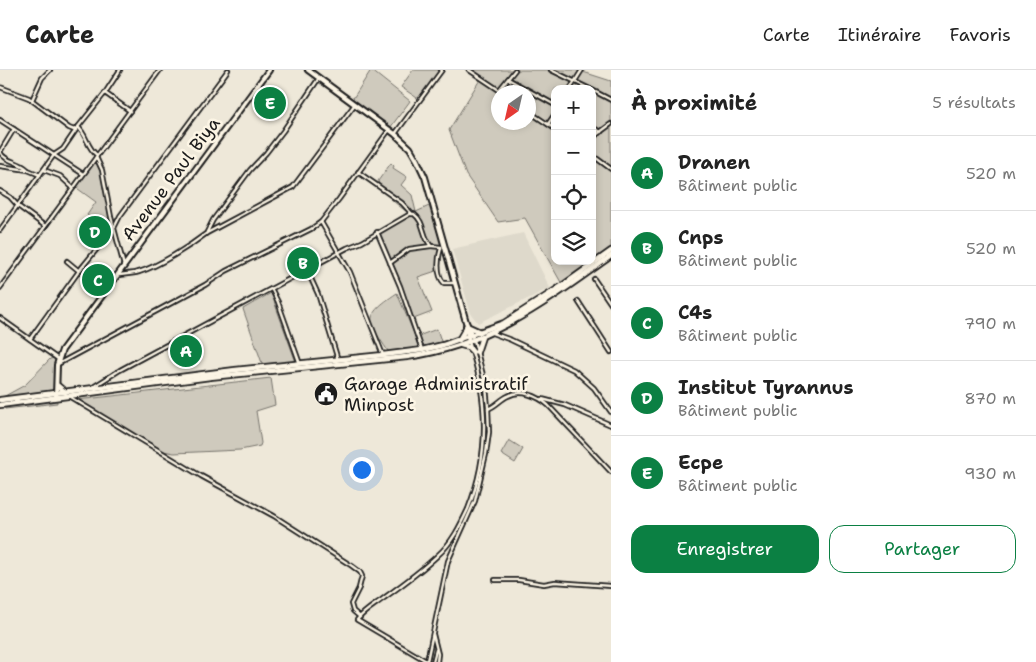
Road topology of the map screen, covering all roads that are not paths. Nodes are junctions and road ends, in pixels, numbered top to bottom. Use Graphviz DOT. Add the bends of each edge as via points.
graph roads {
  1 [pos="50,70"];
  2 [pos="120,70"];
  3 [pos="160,70"];
  4 [pos="228,70"];
  5 [pos="269,70"];
  6 [pos="308,70"];
  7 [pos="442,70"];
  8 [pos="470,70"];
  9 [pos="515,70"];
  10 [pos="551,70"];
  11 [pos="582,70"];
  12 [pos="319,78"];
  13 [pos="508,79"];
  14 [pos="575,81"];
  15 [pos="491,85"];
  16 [pos="504,85"];
  17 [pos="572,85"];
  18 [pos="583,85"];
  19 [pos="0,87"];
  20 [pos="596,92"];
  21 [pos="105,93"];
  22 [pos="32,100"];
  23 [pos="611,100"];
  24 [pos="551,103"];
  25 [pos="355,104"];
  26 [pos="130,110"];
  27 [pos="536,116"];
  28 [pos="0,120"];
  29 [pos="551,120"];
  30 [pos="548,124"];
  31 [pos="611,124"];
  32 [pos="551,126"];
  33 [pos="78,127"];
  34 [pos="14,129"];
  35 [pos="596,129"];
  36 [pos="389,130"];
  37 [pos="601,132"];
  38 [pos="395,134"];
  39 [pos="596,135"];
  40 [pos="0,152"];
  41 [pos="54,156"];
  42 [pos="96,156"];
  43 [pos="596,158"];
  44 [pos="611,163"];
  45 [pos="0,166"];
  46 [pos="607,166"];
  47 [pos="611,169"];
  48 [pos="28,170"];
  49 [pos="44,170"];
  50 [pos="358,172"];
  51 [pos="83,174"];
  52 [pos="40,175"];
  53 [pos="72,188"];
  54 [pos="0,191"];
  55 [pos="18,206"];
  56 [pos="412,214"];
  57 [pos="321,222"];
  58 [pos="45,226"];
  59 [pos="1,228"];
  60 [pos="114,228"];
  61 [pos="377,232"];
  62 [pos="207,233"];
  63 [pos="431,246"];
  64 [pos="442,246"];
  65 [pos="611,251"];
  66 [pos="340,252"];
  67 [pos="611,256"];
  68 [pos="66,261"];
  69 [pos="390,263"];
  70 [pos="124,266"];
  71 [pos="79,270"];
  72 [pos="306,270"];
  73 [pos="118,275"];
  74 [pos="594,279"];
  75 [pos="455,283"];
  76 [pos="0,288"];
  77 [pos="272,290"];
  78 [pos="578,301"];
  79 [pos="611,304"];
  80 [pos="0,318"];
  81 [pos="468,328"];
  82 [pos="492,333"];
  83 [pos="482,335"];
  84 [pos="471,338"];
  85 [pos="30,339"];
  86 [pos="460,342"];
  87 [pos="422,350"];
  88 [pos="475,352"];
  89 [pos="611,352"];
  90 [pos="383,355"];
  91 [pos="58,359"];
  92 [pos="338,360"];
  93 [pos="300,364"];
  94 [pos="57,365"];
  95 [pos="57,384"];
  96 [pos="90,389"];
  97 [pos="61,395"];
  98 [pos="542,399"];
  99 [pos="0,400"];
  100 [pos="0,404"];
  101 [pos="488,409"];
  102 [pos="611,412"];
  103 [pos="488,417"];
  104 [pos="611,424"];
  105 [pos="611,472"];
  106 [pos="495,580"];
  107 [pos="611,586"];
  108 [pos="360,617"];
  109 [pos="433,632"];
  110 [pos="427,662"];
  111 [pos="435,662"];
  1 -- 22 [label="street" via="42,78"];
  2 -- 21 [label="street"];
  3 -- 26 [label="street"];
  4 -- 60 [label="street"];
  5 -- 70 [label="main road, Avenue Paul Biya"];
  6 -- 12 [label="main road"];
  7 -- 38 [label="street"];
  8 -- 15 [label="street"];
  9 -- 13 [label="street"];
  10 -- 14 [label="street"];
  11 -- 14 [label="street"];
  12 -- 25 [label="main road"];
  12 -- 62 [label="street" via="283,131 213,220"];
  13 -- 16 [label="street"];
  13 -- 24 [label="street"];
  14 -- 17 [label="street"];
  14 -- 18 [label="street"];
  19 -- 22 [label="street"];
  20 -- 23 [label="street"];
  21 -- 26 [label="street"];
  21 -- 33 [label="street"];
  22 -- 33 [label="street" via="69,128 74,130"];
  25 -- 36 [label="main road"];
  25 -- 62 [label="street" via="293,187"];
  26 -- 42 [label="street"];
  27 -- 30 [label="street"];
  28 -- 34 [label="street"];
  29 -- 30 [label="street"];
  30 -- 32 [label="street"];
  31 -- 37 [label="street"];
  33 -- 41 [label="street"];
  33 -- 42 [label="street"];
  34 -- 40 [label="street"];
  34 -- 41 [label="street"];
  35 -- 37 [label="street"];
  36 -- 38 [label="main road"];
  36 -- 50 [label="street"];
  37 -- 39 [label="street"];
  38 -- 64 [label="main road" via="410,148 425,177"];
  40 -- 48 [label="street"];
  41 -- 49 [label="street"];
  41 -- 51 [label="street"];
  42 -- 51 [label="street"];
  42 -- 60 [label="street"];
  43 -- 46 [label="street"];
  44 -- 46 [label="street"];
  45 -- 48 [label="street"];
  46 -- 47 [label="street"];
  48 -- 52 [label="street"];
  49 -- 52 [label="street"];
  49 -- 53 [label="street" via="60,176"];
  50 -- 56 [label="street" via="402,202"];
  50 -- 57 [label="street"];
  51 -- 53 [label="street"];
  52 -- 55 [label="street"];
  53 -- 58 [label="street"];
  54 -- 55 [label="street"];
  55 -- 58 [label="street"];
  55 -- 59 [label="street"];
  56 -- 61 [label="street"];
  56 -- 63 [label="street" via="419,219"];
  57 -- 66 [label="street"];
  57 -- 94 [label="street"];
  58 -- 76 [label="street"];
  60 -- 70 [label="street"];
  60 -- 71 [label="street"];
  61 -- 66 [label="street"];
  61 -- 69 [label="street"];
  62 -- 73 [label="street" via="150,267"];
  63 -- 64 [label="street"];
  63 -- 69 [label="street" via="409,249"];
  64 -- 75 [label="main road"];
  64 -- 75 [label="street" via="440,279 444,283"];
  65 -- 83 [label="main road" via="562,286"];
  66 -- 72 [label="street"];
  66 -- 90 [label="street"];
  67 -- 82 [label="main road" via="535,310"];
  68 -- 71 [label="street"];
  69 -- 87 [label="street"];
  70 -- 73 [label="main road, Avenue Paul Biya"];
  71 -- 85 [label="street"];
  72 -- 77 [label="street"];
  72 -- 92 [label="street" via="318,294"];
  73 -- 91 [label="main road, Avenue Paul Biya"];
  74 -- 79 [label="street"];
  75 -- 81 [label="main road"];
  77 -- 93 [label="street"];
  77 -- 96 [label="street"];
  78 -- 89 [label="street"];
  80 -- 85 [label="street"];
  81 -- 83 [label="main road"];
  81 -- 84 [label="main road"];
  81 -- 86 [label="main road"];
  82 -- 83 [label="main road"];
  82 -- 102 [label="street" via="574,370 594,388"];
  83 -- 84 [label="main road"];
  83 -- 88 [label="main road"];
  84 -- 86 [label="main road"];
  84 -- 88 [label="street"];
  85 -- 91 [label="street"];
  86 -- 87 [label="main road"];
  86 -- 88 [label="main road"];
  86 -- 97 [label="main road" via="415,356"];
  87 -- 90 [label="main road"];
  88 -- 101 [label="street" via="486,387"];
  88 -- 103 [label="street"];
  90 -- 92 [label="main road"];
  91 -- 94 [label="main road, Avenue Paul Biya"];
  92 -- 93 [label="main road"];
  93 -- 96 [label="main road"];
  94 -- 95 [label="main road, Avenue Paul Biya"];
  95 -- 97 [label="main road"];
  95 -- 97 [label="main road, Avenue Paul Biya"];
  96 -- 97 [label="main road"];
  97 -- 99 [label="main road"];
  97 -- 100 [label="main road"];
  97 -- 108 [label="street" via="274,516 357,569 362,580 351,606"];
  98 -- 101 [label="street" via="516,393"];
  98 -- 104 [label="street"];
  98 -- 105 [label="street"];
  101 -- 103 [label="street"];
  103 -- 108 [label="street" via="476,484 452,540 429,564"];
  103 -- 109 [label="street" via="488,445 480,485 450,554"];
  106 -- 107 [label="street"];
  108 -- 110 [label="street" via="357,620"];
  109 -- 110 [label="street"];
  109 -- 111 [label="street" via="438,654"];
}
